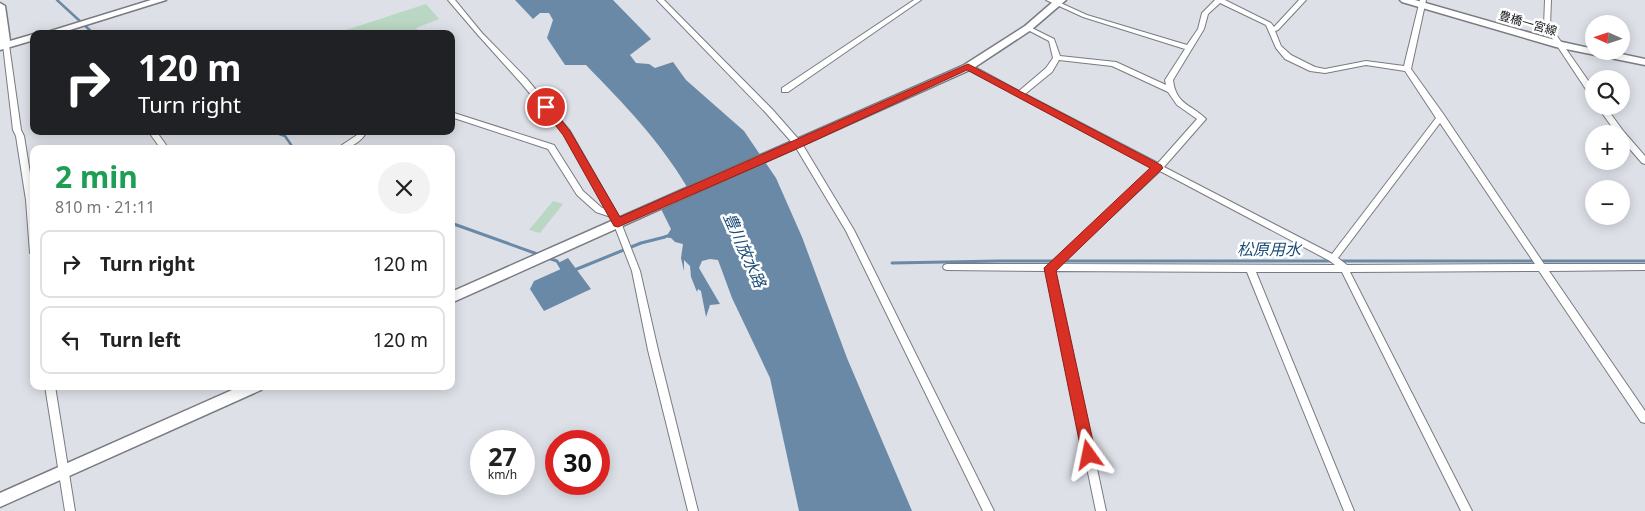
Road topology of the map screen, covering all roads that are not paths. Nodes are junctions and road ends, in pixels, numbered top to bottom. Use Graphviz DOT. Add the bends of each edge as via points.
graph roads {
  1 [pos="161,0"];
  2 [pos="451,0"];
  3 [pos="660,0"];
  4 [pos="918,0"];
  5 [pos="1220,0"];
  6 [pos="1303,0"];
  7 [pos="1405,0"];
  8 [pos="1548,0"];
  9 [pos="1056,1"];
  10 [pos="149,2"];
  11 [pos="1422,2"];
  12 [pos="0,6"];
  13 [pos="1028,28"];
  14 [pos="1272,29"];
  15 [pos="59,30"];
  16 [pos="30,38"];
  17 [pos="1560,45"];
  18 [pos="3,46"];
  19 [pos="1190,48"];
  20 [pos="1057,58"];
  21 [pos="1645,62"];
  22 [pos="968,67"];
  23 [pos="1407,69"];
  24 [pos="1585,82"];
  25 [pos="785,90"];
  26 [pos="1170,90"];
  27 [pos="1020,94"];
  28 [pos="455,115"];
  29 [pos="1441,117"];
  30 [pos="361,135"];
  31 [pos="1630,144"];
  32 [pos="347,145"];
  33 [pos="795,145"];
  34 [pos="1645,161"];
  35 [pos="1158,168"];
  36 [pos="30,200"];
  37 [pos="619,219"];
  38 [pos="1333,258"];
  39 [pos="1055,264"];
  40 [pos="1539,264"];
  41 [pos="946,267"];
  42 [pos="1343,267"];
  43 [pos="1645,267"];
  44 [pos="1250,269"];
  45 [pos="455,296"];
  46 [pos="51,390"];
  47 [pos="247,390"];
  48 [pos="1645,419"];
  49 [pos="64,471"];
  50 [pos="0,500"];
  51 [pos="70,511"];
  52 [pos="693,511"];
  53 [pos="989,511"];
  54 [pos="1101,511"];
  55 [pos="1349,511"];
  56 [pos="1467,511"];
  1 -- 10 [label="street"];
  2 -- 37 [label="street" via="567,133"];
  3 -- 33 [label="street" via="770,111"];
  4 -- 25 [label="street"];
  5 -- 14 [label="street" via="1269,24"];
  5 -- 19 [label="street" via="1205,13 1201,29"];
  6 -- 14 [label="street" via="1276,29"];
  7 -- 11 [label="street, 豊橋一宮線"];
  8 -- 17 [label="street" via="1548,26"];
  9 -- 13 [label="street"];
  9 -- 19 [label="street" via="1085,16"];
  10 -- 15 [label="street"];
  11 -- 17 [label="street, 豊橋一宮線"];
  11 -- 23 [label="street"];
  12 -- 18 [label="street"];
  13 -- 20 [label="street" via="1052,40"];
  13 -- 22 [label="street"];
  14 -- 23 [label="street" via="1278,47 1288,57 1313,70 1366,63"];
  16 -- 18 [label="street"];
  17 -- 21 [label="street, 豊橋一宮線"];
  17 -- 24 [label="street"];
  18 -- 36 [label="street"];
  19 -- 26 [label="street" via="1169,80"];
  20 -- 26 [label="street" via="1113,64"];
  20 -- 27 [label="street" via="1049,70"];
  22 -- 27 [label="street"];
  22 -- 33 [label="street"];
  23 -- 29 [label="street"];
  26 -- 35 [label="street" via="1174,100 1202,119"];
  27 -- 35 [label="street"];
  28 -- 37 [label="street" via="551,147 580,193 599,210"];
  29 -- 38 [label="street"];
  29 -- 40 [label="street"];
  30 -- 32 [label="street"];
  31 -- 34 [label="street"];
  33 -- 37 [label="street"];
  33 -- 53 [label="street" via="850,230"];
  35 -- 38 [label="street"];
  35 -- 39 [label="street"];
  37 -- 45 [label="street"];
  37 -- 52 [label="street" via="636,271"];
  38 -- 42 [label="street"];
  39 -- 41 [label="street"];
  39 -- 44 [label="street"];
  39 -- 54 [label="street"];
  40 -- 42 [label="street"];
  40 -- 43 [label="street"];
  40 -- 48 [label="street"];
  42 -- 44 [label="street"];
  42 -- 56 [label="street"];
  44 -- 55 [label="street"];
  46 -- 49 [label="street"];
  47 -- 49 [label="street"];
  49 -- 50 [label="street"];
  49 -- 51 [label="street"];
}
